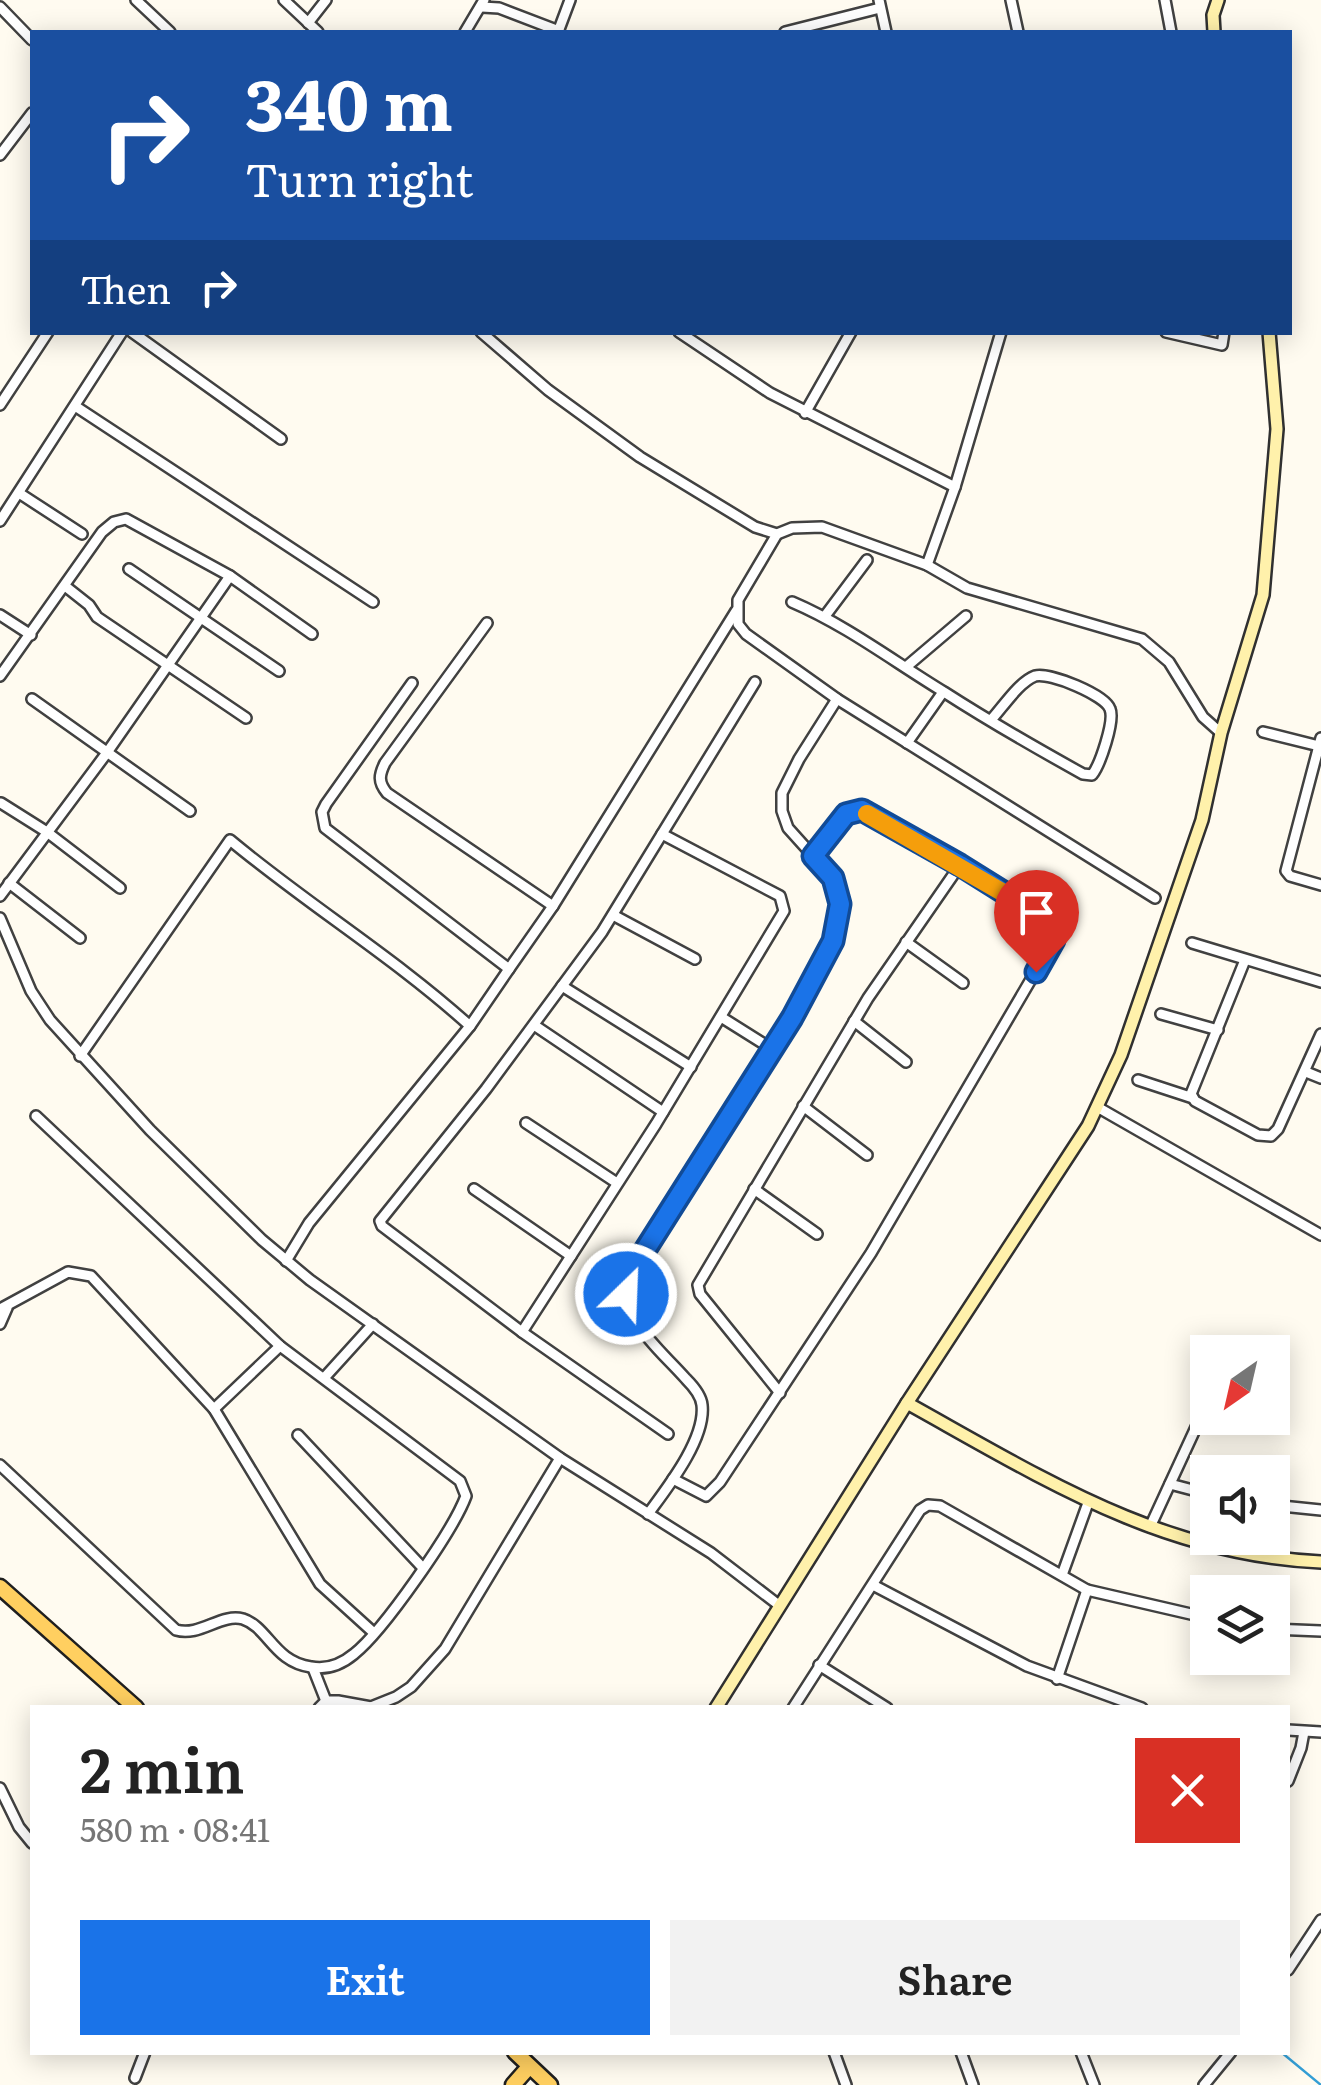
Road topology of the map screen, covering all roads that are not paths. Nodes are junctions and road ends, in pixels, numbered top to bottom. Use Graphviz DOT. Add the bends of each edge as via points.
graph roads {
  1 [pos="136,0"];
  2 [pos="284,0"];
  3 [pos="326,0"];
  4 [pos="570,0"];
  5 [pos="1011,0"];
  6 [pos="1166,0"];
  7 [pos="1218,0"];
  8 [pos="483,4"];
  9 [pos="880,4"];
  10 [pos="0,8"];
  11 [pos="308,23"];
  12 [pos="168,30"];
  13 [pos="316,30"];
  14 [pos="467,30"];
  15 [pos="553,30"];
  16 [pos="559,30"];
  17 [pos="792,30"];
  18 [pos="886,30"];
  19 [pos="1018,30"];
  20 [pos="1171,30"];
  21 [pos="1214,30"];
  22 [pos="30,38"];
  23 [pos="30,116"];
  24 [pos="0,156"];
  25 [pos="46,335"];
  26 [pos="120,335"];
  27 [pos="136,335"];
  28 [pos="484,335"];
  29 [pos="684,335"];
  30 [pos="849,335"];
  31 [pos="1001,335"];
  32 [pos="1179,335"];
  33 [pos="1224,335"];
  34 [pos="1270,335"];
  35 [pos="0,404"];
  36 [pos="75,406"];
  37 [pos="805,413"];
  38 [pos="281,439"];
  39 [pos="956,487"];
  40 [pos="19,493"];
  41 [pos="0,521"];
  42 [pos="82,534"];
  43 [pos="777,534"];
  44 [pos="867,560"];
  45 [pos="927,565"];
  46 [pos="128,568"];
  47 [pos="230,576"];
  48 [pos="65,586"];
  49 [pos="373,602"];
  50 [pos="792,602"];
  51 [pos="736,611"];
  52 [pos="0,615"];
  53 [pos="825,616"];
  54 [pos="966,616"];
  55 [pos="203,618"];
  56 [pos="486,624"];
  57 [pos="312,634"];
  58 [pos="31,635"];
  59 [pos="168,667"];
  60 [pos="906,667"];
  61 [pos="279,671"];
  62 [pos="0,676"];
  63 [pos="755,682"];
  64 [pos="412,683"];
  65 [pos="943,692"];
  66 [pos="837,699"];
  67 [pos="32,700"];
  68 [pos="246,718"];
  69 [pos="991,720"];
  70 [pos="1262,732"];
  71 [pos="1221,734"];
  72 [pos="1320,742"];
  73 [pos="907,743"];
  74 [pos="106,754"];
  75 [pos="1,803"];
  76 [pos="190,811"];
  77 [pos="48,832"];
  78 [pos="662,834"];
  79 [pos="813,856"];
  80 [pos="960,865"];
  81 [pos="9,883"];
  82 [pos="1321,884"];
  83 [pos="120,888"];
  84 [pos="0,896"];
  85 [pos="1155,898"];
  86 [pos="553,906"];
  87 [pos="613,915"];
  88 [pos="0,918"];
  89 [pos="80,938"];
  90 [pos="906,942"];
  91 [pos="1192,943"];
  92 [pos="694,959"];
  93 [pos="1245,960"];
  94 [pos="510,969"];
  95 [pos="1321,982"];
  96 [pos="963,983"];
  97 [pos="562,986"];
  98 [pos="1161,1014"];
  99 [pos="721,1017"];
  100 [pos="854,1020"];
  101 [pos="534,1025"];
  102 [pos="470,1026"];
  103 [pos="1218,1030"];
  104 [pos="1321,1034"];
  105 [pos="772,1049"];
  106 [pos="80,1056"];
  107 [pos="906,1062"];
  108 [pos="690,1067"];
  109 [pos="1306,1072"];
  110 [pos="1321,1078"];
  111 [pos="1138,1080"];
  112 [pos="1193,1098"];
  113 [pos="803,1106"];
  114 [pos="1099,1108"];
  115 [pos="663,1112"];
  116 [pos="36,1116"];
  117 [pos="526,1123"];
  118 [pos="866,1155"];
  119 [pos="618,1183"];
  120 [pos="474,1189"];
  121 [pos="754,1189"];
  122 [pos="818,1234"];
  123 [pos="1321,1235"];
  124 [pos="571,1256"];
  125 [pos="286,1261"];
  126 [pos="4,1309"];
  127 [pos="0,1324"];
  128 [pos="373,1324"];
  129 [pos="522,1332"];
  130 [pos="280,1346"];
  131 [pos="324,1378"];
  132 [pos="780,1393"];
  133 [pos="907,1403"];
  134 [pos="214,1410"];
  135 [pos="298,1434"];
  136 [pos="668,1434"];
  137 [pos="1192,1435"];
  138 [pos="560,1458"];
  139 [pos="0,1465"];
  140 [pos="673,1479"];
  141 [pos="1170,1484"];
  142 [pos="1190,1489"];
  143 [pos="1088,1504"];
  144 [pos="1290,1507"];
  145 [pos="1321,1510"];
  146 [pos="648,1514"];
  147 [pos="1150,1527"];
  148 [pos="1321,1562"];
  149 [pos="424,1568"];
  150 [pos="1062,1575"];
  151 [pos="873,1585"];
  152 [pos="0,1588"];
  153 [pos="1087,1590"];
  154 [pos="780,1606"];
  155 [pos="1190,1614"];
  156 [pos="1290,1630"];
  157 [pos="1321,1631"];
  158 [pos="374,1633"];
  159 [pos="820,1664"];
  160 [pos="313,1668"];
  161 [pos="1057,1679"];
  162 [pos="1106,1696"];
  163 [pos="322,1704"];
  164 [pos="872,1704"];
  165 [pos="133,1705"];
  166 [pos="375,1705"];
  167 [pos="718,1705"];
  168 [pos="795,1705"];
  169 [pos="1101,1705"];
  170 [pos="1133,1705"];
  171 [pos="1290,1730"];
  172 [pos="1304,1732"];
  173 [pos="1321,1732"];
  174 [pos="1290,1777"];
  175 [pos="0,1788"];
  176 [pos="30,1840"];
  177 [pos="1321,1920"];
  178 [pos="1290,1967"];
  179 [pos="144,2055"];
  180 [pos="517,2055"];
  181 [pos="835,2055"];
  182 [pos="962,2055"];
  183 [pos="1082,2055"];
  184 [pos="1229,2055"];
  185 [pos="528,2068"];
  186 [pos="135,2078"];
  187 [pos="514,2085"];
  188 [pos="550,2085"];
  189 [pos="846,2085"];
  190 [pos="973,2085"];
  191 [pos="1094,2085"];
  192 [pos="1204,2085"];
  1 -- 12 [label="street"];
  2 -- 11 [label="street"];
  3 -- 11 [label="street"];
  4 -- 16 [label="street"];
  5 -- 19 [label="street"];
  6 -- 20 [label="street"];
  7 -- 21 [label="street"];
  8 -- 14 [label="street"];
  8 -- 15 [label="street"];
  9 -- 17 [label="street"];
  9 -- 18 [label="street"];
  10 -- 22 [label="street"];
  11 -- 13 [label="street"];
  23 -- 24 [label="street"];
  25 -- 35 [label="street"];
  26 -- 36 [label="street"];
  27 -- 38 [label="street"];
  28 -- 43 [label="street" via="640,457 727,512"];
  29 -- 37 [label="street"];
  30 -- 37 [label="street"];
  31 -- 39 [label="street"];
  32 -- 33 [label="street" via="1222,345"];
  34 -- 71 [label="street" via="1276,429 1268,558 1258,619"];
  36 -- 40 [label="street"];
  36 -- 49 [label="street"];
  37 -- 39 [label="street"];
  39 -- 45 [label="street"];
  40 -- 41 [label="street"];
  40 -- 42 [label="street"];
  43 -- 45 [label="street" via="822,527"];
  43 -- 51 [label="street"];
  44 -- 53 [label="street"];
  45 -- 71 [label="street" via="967,588 1142,639 1169,662"];
  46 -- 55 [label="street"];
  47 -- 48 [label="street" via="126,519 102,532"];
  47 -- 55 [label="street"];
  47 -- 57 [label="street"];
  48 -- 58 [label="street"];
  48 -- 59 [label="street"];
  50 -- 53 [label="street"];
  51 -- 66 [label="street" via="746,634"];
  51 -- 86 [label="street"];
  52 -- 58 [label="street"];
  53 -- 60 [label="street"];
  54 -- 60 [label="street"];
  55 -- 59 [label="street"];
  55 -- 61 [label="street"];
  56 -- 86 [label="street" via="385,762 381,785"];
  58 -- 62 [label="street"];
  59 -- 68 [label="street"];
  59 -- 74 [label="street"];
  60 -- 65 [label="street"];
  63 -- 78 [label="street"];
  64 -- 94 [label="street" via="326,804 325,828"];
  65 -- 69 [label="street"];
  65 -- 73 [label="street"];
  66 -- 73 [label="street"];
  66 -- 79 [label="street" via="782,794 788,828"];
  67 -- 74 [label="street"];
  69 -- 69 [label="street" via="1030,678 1041,675 1103,699 1112,715 1092,775"];
  70 -- 72 [label="street"];
  71 -- 114 [label="street" via="1202,820"];
  72 -- 82 [label="street" via="1286,871"];
  73 -- 85 [label="street"];
  74 -- 76 [label="street"];
  74 -- 77 [label="street"];
  75 -- 77 [label="street"];
  77 -- 81 [label="street"];
  77 -- 83 [label="street"];
  78 -- 87 [label="street"];
  78 -- 99 [label="street" via="784,904"];
  79 -- 80 [label="street" via="846,814 862,810"];
  79 -- 105 [label="street" via="833,878 840,904 833,941"];
  80 -- 90 [label="street"];
  80 -- 132 [label="street" via="1048,920 1054,940"];
  81 -- 84 [label="street"];
  81 -- 89 [label="street"];
  86 -- 94 [label="street"];
  87 -- 92 [label="street"];
  87 -- 97 [label="street"];
  88 -- 106 [label="street" via="31,991"];
  90 -- 96 [label="street"];
  90 -- 100 [label="street"];
  91 -- 93 [label="street"];
  93 -- 95 [label="street"];
  93 -- 103 [label="street"];
  94 -- 102 [label="street"];
  97 -- 101 [label="street"];
  97 -- 108 [label="street"];
  98 -- 103 [label="street"];
  99 -- 105 [label="street"];
  99 -- 108 [label="street"];
  100 -- 107 [label="street"];
  100 -- 113 [label="street"];
  101 -- 115 [label="street"];
  101 -- 129 [label="street" via="380,1220"];
  102 -- 106 [label="street" via="230,840"];
  102 -- 125 [label="street"];
  103 -- 112 [label="street"];
  104 -- 109 [label="street"];
  105 -- 140 [label="street" via="628,1277 628,1308 638,1327 702,1404 699,1427"];
  106 -- 125 [label="street"];
  108 -- 115 [label="street"];
  109 -- 110 [label="street"];
  109 -- 112 [label="street" via="1270,1136 1258,1136"];
  111 -- 112 [label="street"];
  113 -- 118 [label="street"];
  113 -- 121 [label="street"];
  114 -- 123 [label="street"];
  114 -- 133 [label="street"];
  115 -- 119 [label="street"];
  116 -- 130 [label="street"];
  117 -- 119 [label="street"];
  119 -- 124 [label="street"];
  120 -- 124 [label="street"];
  121 -- 122 [label="street"];
  121 -- 132 [label="street" via="698,1285"];
  124 -- 129 [label="street"];
  125 -- 128 [label="street"];
  126 -- 127 [label="street"];
  126 -- 134 [label="street" via="68,1272 91,1276"];
  128 -- 131 [label="street"];
  128 -- 138 [label="street"];
  129 -- 136 [label="street"];
  130 -- 131 [label="street"];
  130 -- 134 [label="street"];
  131 -- 149 [label="street" via="460,1482 466,1496 461,1509"];
  132 -- 140 [label="street" via="706,1496"];
  133 -- 143 [label="street"];
  133 -- 154 [label="street"];
  134 -- 158 [label="street" via="320,1584"];
  135 -- 149 [label="street"];
  137 -- 141 [label="street"];
  138 -- 146 [label="street"];
  138 -- 166 [label="street" via="446,1649 412,1687"];
  139 -- 160 [label="street" via="176,1630 192,1633 245,1620 276,1651"];
  140 -- 146 [label="street"];
  141 -- 142 [label="street"];
  141 -- 147 [label="street"];
  143 -- 147 [label="street"];
  143 -- 150 [label="street"];
  144 -- 145 [label="street"];
  146 -- 154 [label="street"];
  147 -- 148 [label="street" via="1283,1560"];
  149 -- 158 [label="street"];
  150 -- 151 [label="street" via="940,1506 928,1506"];
  150 -- 153 [label="street"];
  151 -- 159 [label="street"];
  151 -- 161 [label="street"];
  152 -- 165 [label="main road"];
  153 -- 155 [label="street"];
  153 -- 161 [label="street"];
  154 -- 167 [label="street"];
  156 -- 157 [label="street"];
  158 -- 160 [label="street" via="334,1666"];
  159 -- 164 [label="street"];
  159 -- 168 [label="street"];
  160 -- 163 [label="street"];
  161 -- 162 [label="street"];
  162 -- 169 [label="street"];
  162 -- 170 [label="street"];
  171 -- 172 [label="street"];
  172 -- 173 [label="street"];
  172 -- 174 [label="street"];
  175 -- 176 [label="street"];
  177 -- 178 [label="street"];
  179 -- 186 [label="street"];
  180 -- 185 [label="main road"];
  181 -- 189 [label="street"];
  182 -- 190 [label="street"];
  183 -- 191 [label="street"];
  184 -- 192 [label="street"];
  185 -- 187 [label="main road"];
  185 -- 188 [label="main road"];
}
